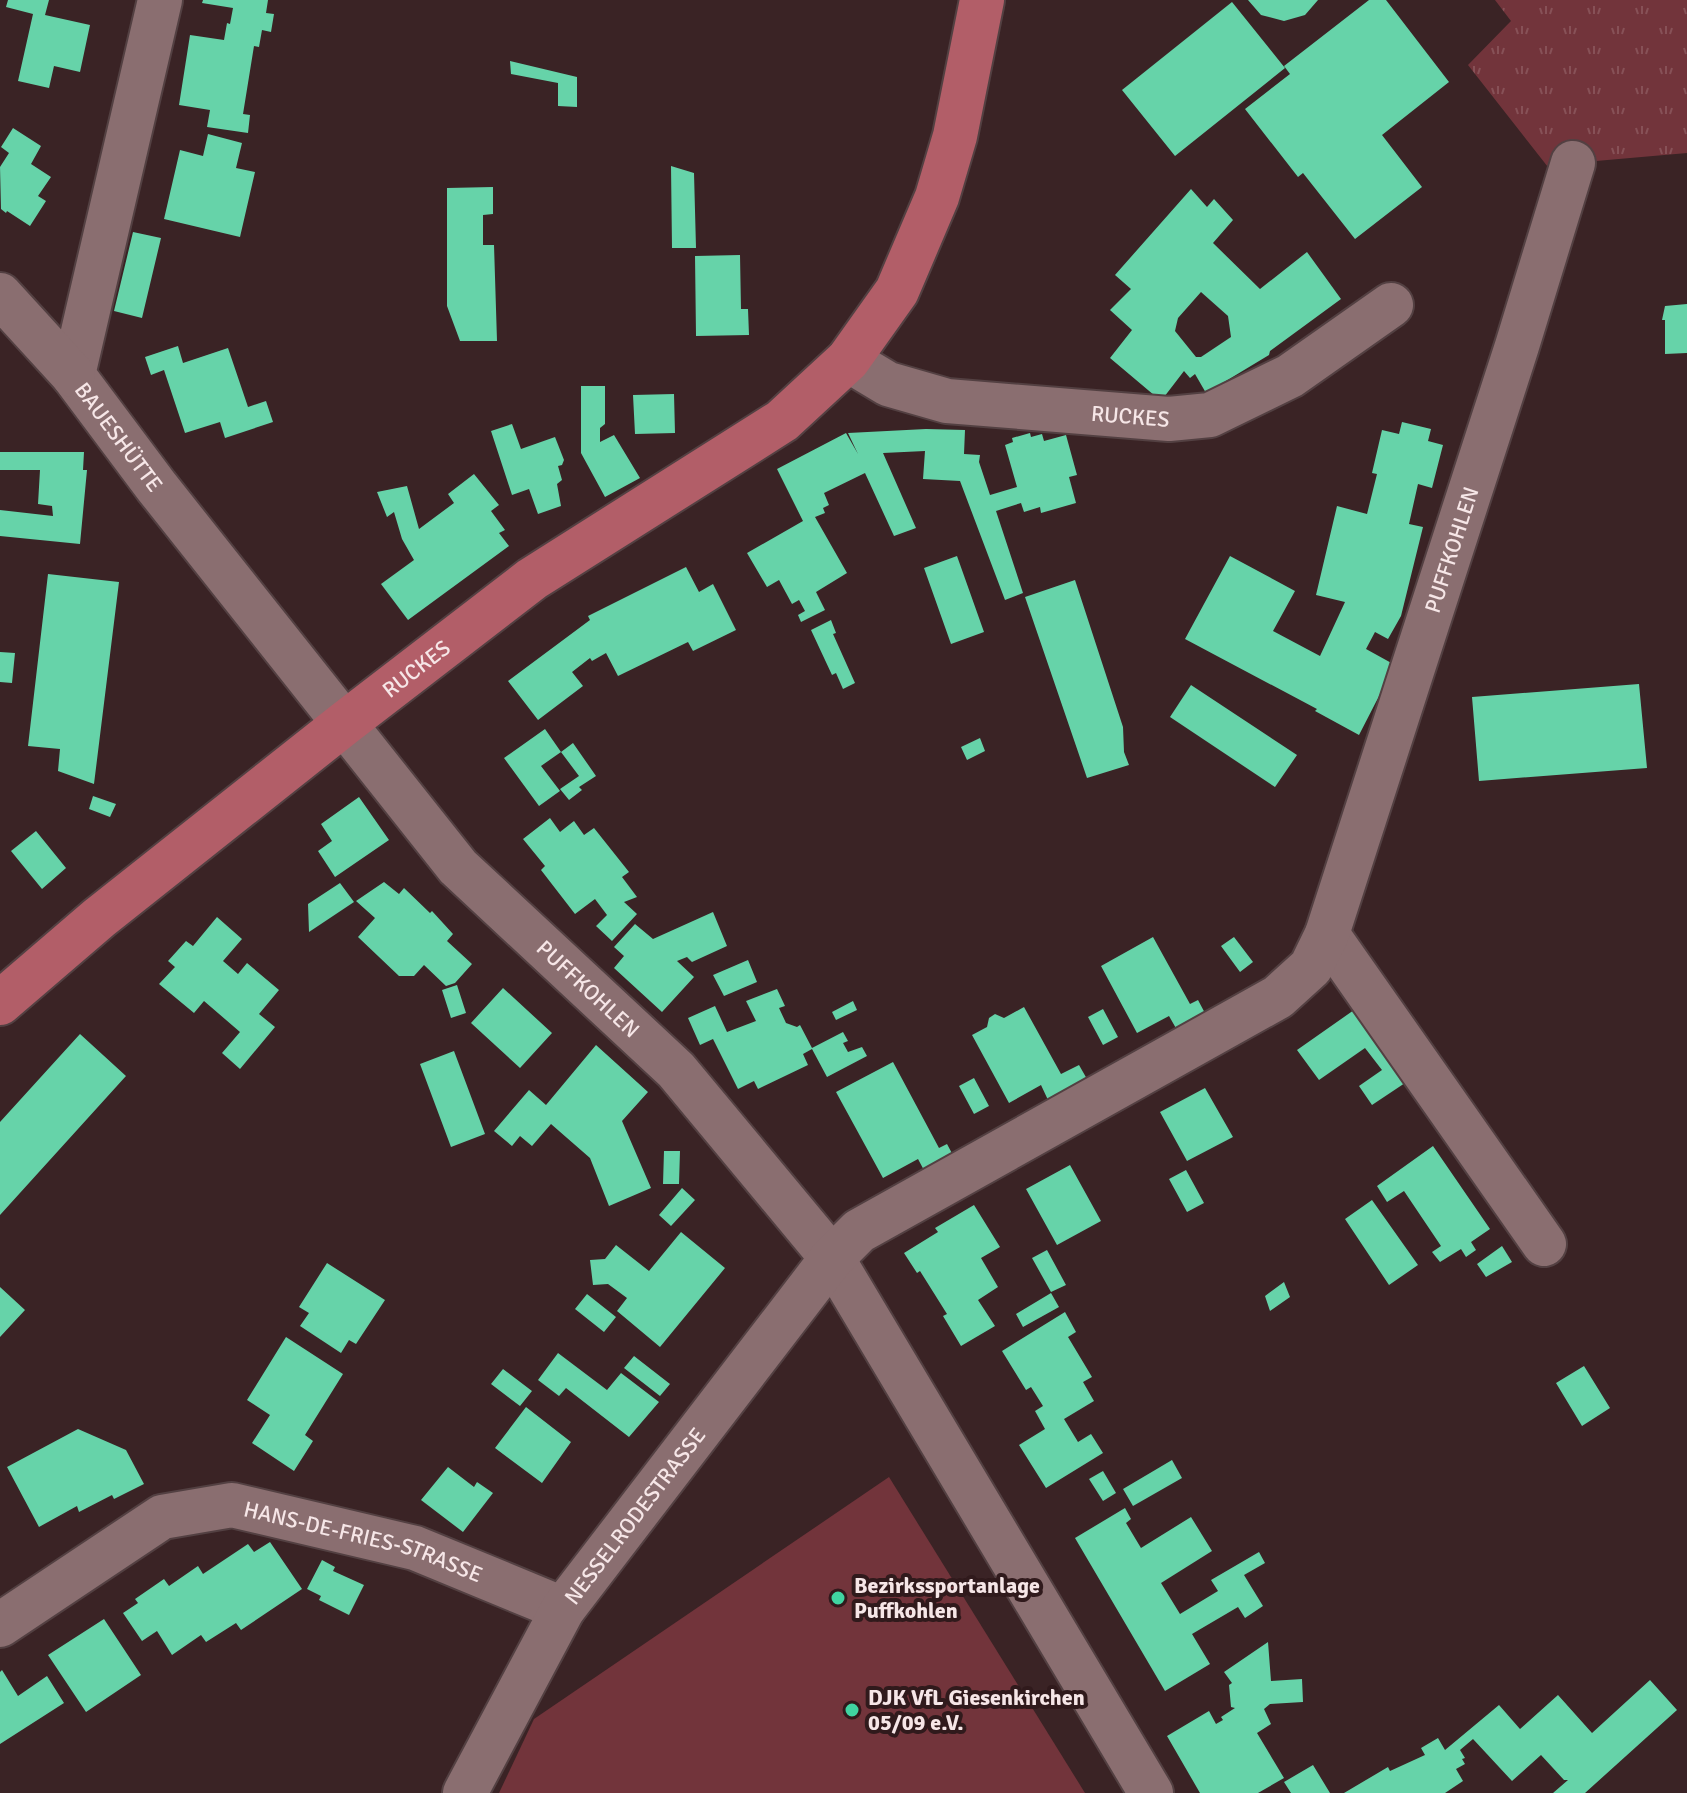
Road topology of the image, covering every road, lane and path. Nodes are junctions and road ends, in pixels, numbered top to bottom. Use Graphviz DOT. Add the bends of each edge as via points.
graph roads {
  1 [pos="160,0"];
  2 [pos="982,0"];
  3 [pos="1573,163"];
  4 [pos="0,295"];
  5 [pos="1391,305"];
  6 [pos="848,360"];
  7 [pos="73,375"];
  8 [pos="345,723"];
  9 [pos="1327,934"];
  10 [pos="0,1003"];
  11 [pos="1544,1244"];
  12 [pos="832,1258"];
  13 [pos="563,1609"];
  14 [pos="0,1625"];
  15 [pos="465,1793"];
  16 [pos="1151,1793"];
  1 -- 7 [label="street, BAUESHÜTTE"];
  2 -- 6 [label="main road, RUCKES" via="937,197 897,291"];
  3 -- 9 [label="street, PUFFKOHLEN"];
  4 -- 7 [label="street"];
  5 -- 6 [label="street, RUCKES" via="1290,376 1210,415 1169,419 947,401 888,384"];
  6 -- 8 [label="main road, RUCKES" via="782,421 532,579"];
  7 -- 8 [label="street, BAUESHÜTTE"];
  8 -- 10 [label="main road, RUCKES" via="57,951"];
  8 -- 12 [label="street, PUFFKOHLEN" via="458,867 676,1070"];
  9 -- 11 [label="street"];
  9 -- 12 [label="street, PUFFKOHLEN" via="1311,967 1278,997 859,1231"];
  12 -- 13 [label="street, NESSELRODESTRASSE"];
  12 -- 16 [label="street, PUFFKOHLEN"];
  13 -- 14 [label="street, HANS-DE-FRIES-STRASSE" via="415,1548 232,1505 162,1517"];
  13 -- 15 [label="street, NESSELRODESTRASSE"];
}
